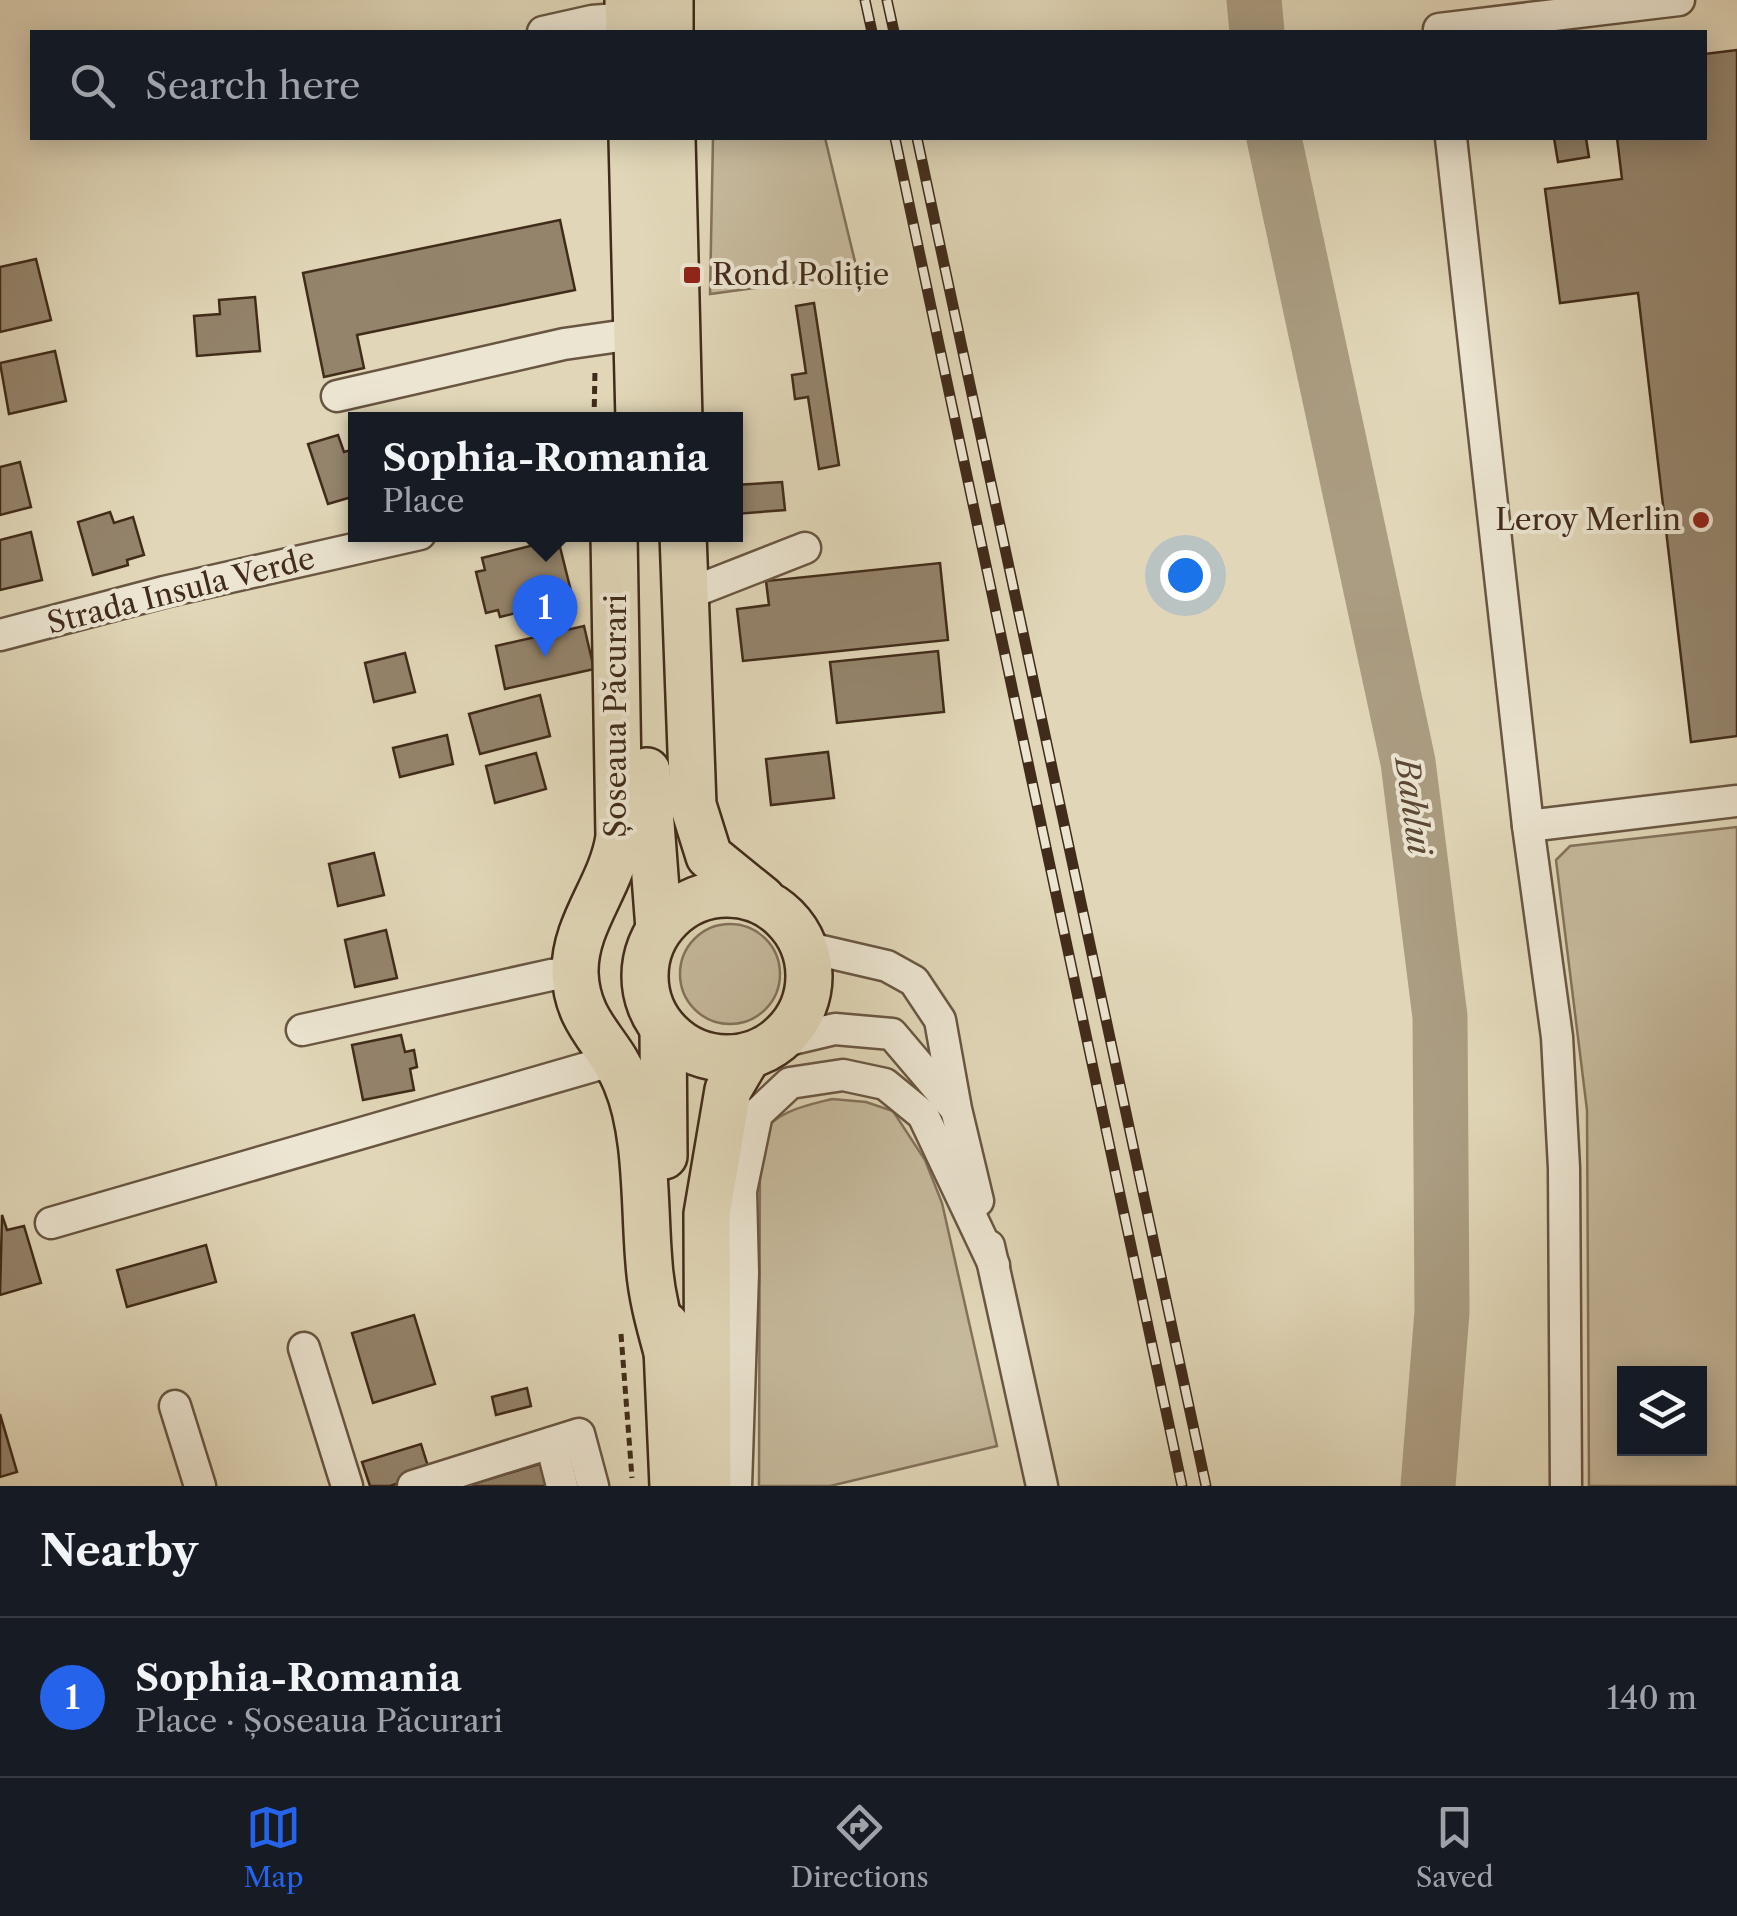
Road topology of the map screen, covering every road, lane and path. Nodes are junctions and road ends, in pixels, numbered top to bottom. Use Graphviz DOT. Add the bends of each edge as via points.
graph roads {
  1 [pos="670,0"];
  2 [pos="1679,0"];
  3 [pos="628,17"];
  4 [pos="1438,21"];
  5 [pos="551,30"];
  6 [pos="670,30"];
  7 [pos="632,140"];
  8 [pos="672,140"];
  9 [pos="1451,140"];
  10 [pos="636,249"];
  11 [pos="627,335"];
  12 [pos="337,396"];
  13 [pos="620,412"];
  14 [pos="639,412"];
  15 [pos="679,412"];
  16 [pos="385,542"];
  17 [pos="614,542"];
  18 [pos="642,542"];
  19 [pos="683,542"];
  20 [pos="804,548"];
  21 [pos="684,595"];
  22 [pos="0,636"];
  23 [pos="1737,801"];
  24 [pos="1528,826"];
  25 [pos="768,904"];
  26 [pos="659,929"];
  27 [pos="805,948"];
  28 [pos="576,973"];
  29 [pos="662,1028"];
  30 [pos="302,1030"];
  31 [pos="762,1050"];
  32 [pos="614,1060"];
  33 [pos="956,1109"];
  34 [pos="51,1223"];
  35 [pos="994,1264"];
  36 [pos="304,1348"];
  37 [pos="667,1352"];
  38 [pos="176,1406"];
  39 [pos="551,1443"];
  40 [pos="200,1486"];
  41 [pos="347,1486"];
  42 [pos="413,1486"];
  43 [pos="562,1486"];
  44 [pos="593,1486"];
  45 [pos="673,1486"];
  46 [pos="708,1486"];
  47 [pos="736,1486"];
  48 [pos="1042,1486"];
  49 [pos="1566,1486"];
  1 -- 6 [label="highway"];
  2 -- 4 [label="street"];
  3 -- 5 [label="street"];
  7 -- 10 [label="highway"];
  8 -- 15 [label="highway"];
  9 -- 24 [label="street"];
  10 -- 11 [label="highway"];
  10 -- 14 [label="highway"];
  11 -- 12 [label="street"];
  11 -- 13 [label="highway"];
  16 -- 22 [label="street, Strada Insula Verde"];
  17 -- 28 [label="highway, Șoseaua Păcurari" via="618,837 609,879 583,932"];
  18 -- 26 [label="highway" via="647,794"];
  19 -- 21 [label="highway"];
  20 -- 21 [label="street"];
  21 -- 25 [label="highway" via="692,805 709,856"];
  23 -- 24 [label="street"];
  24 -- 49 [label="street" via="1557,1037"];
  25 -- 26 [label="highway" via="749,896 708,895 689,902"];
  25 -- 27 [label="highway" via="790,922"];
  26 -- 29 [label="highway" via="644,968"];
  27 -- 31 [label="highway" via="806,1000 794,1024"];
  27 -- 33 [label="street" via="887,966 914,982 940,1020"];
  28 -- 30 [label="street"];
  28 -- 32 [label="highway, Șoseaua Păcurari" via="586,1019"];
  29 -- 31 [label="highway" via="708,1056"];
  29 -- 37 [label="highway"];
  31 -- 33 [label="street" via="835,1029 892,1034"];
  31 -- 46 [label="highway" via="728,1090 706,1214"];
  32 -- 34 [label="street"];
  32 -- 37 [label="highway, Șoseaua Păcurari" via="635,1115 652,1296"];
  33 -- 35 [label="street"];
  35 -- 47 [label="street" via="923,1115 885,1084 843,1076 790,1083 756,1114 740,1190"];
  35 -- 48 [label="street"];
  36 -- 41 [label="street"];
  37 -- 45 [label="highway"];
  38 -- 40 [label="street"];
  39 -- 42 [label="street"];
  39 -- 43 [label="street"];
  39 -- 44 [label="street" via="578,1434"];
}
